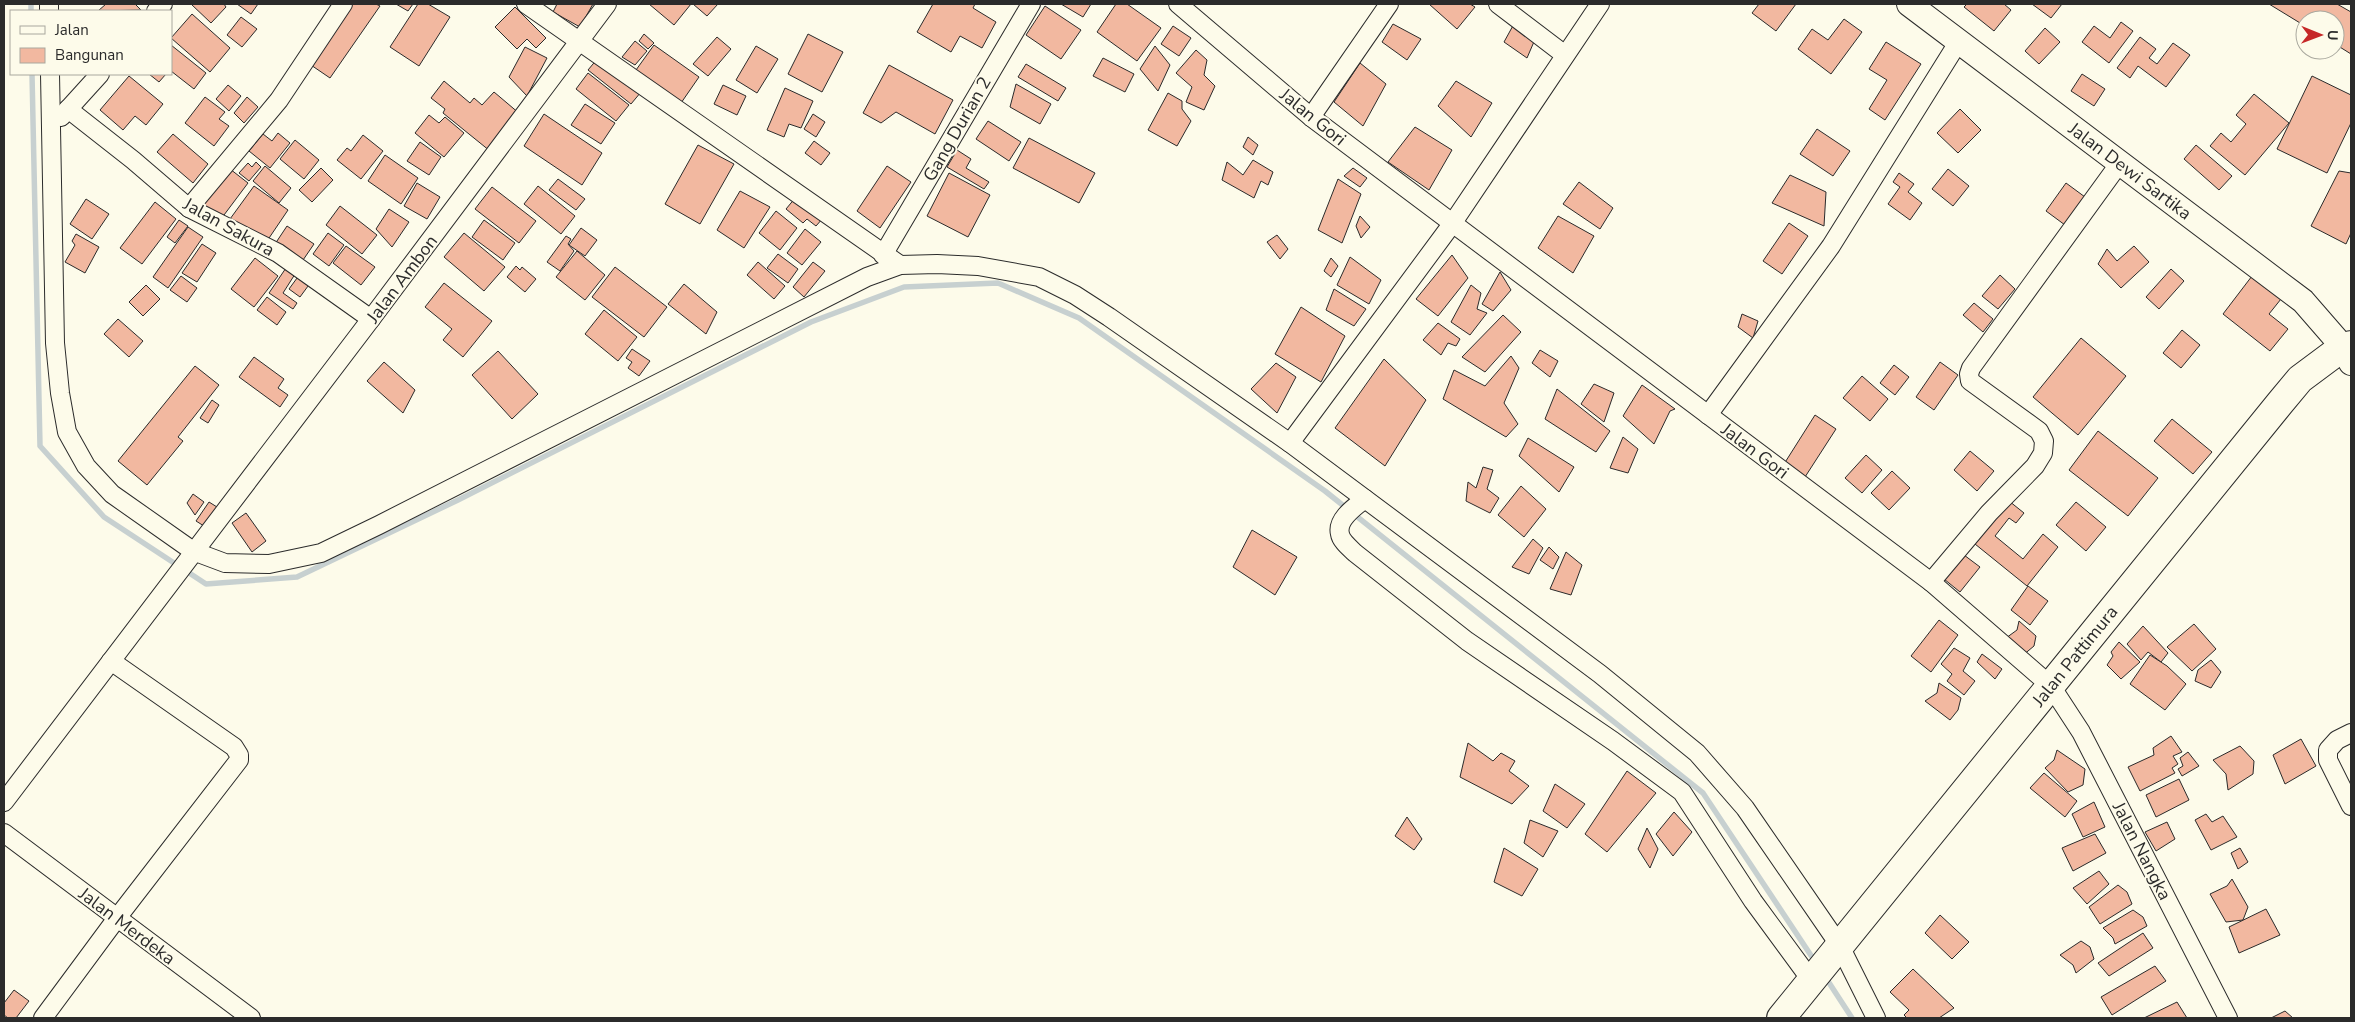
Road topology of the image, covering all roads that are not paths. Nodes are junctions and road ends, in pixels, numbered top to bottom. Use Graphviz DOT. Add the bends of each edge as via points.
graph roads {
  1 [pos="343,4"];
  2 [pos="526,4"];
  3 [pos="607,4"];
  4 [pos="1030,4"];
  5 [pos="1178,4"];
  6 [pos="1389,4"];
  7 [pos="1498,4"];
  8 [pos="1600,4"];
  9 [pos="1909,4"];
  10 [pos="579,41"];
  11 [pos="1959,41"];
  12 [pos="1565,55"];
  13 [pos="50,75"];
  14 [pos="99,75"];
  15 [pos="68,109"];
  16 [pos="1311,117"];
  17 [pos="50,128"];
  18 [pos="2119,164"];
  19 [pos="189,208"];
  20 [pos="1452,224"];
  21 [pos="883,255"];
  22 [pos="900,265"];
  23 [pos="371,319"];
  24 [pos="2349,352"];
  25 [pos="1708,415"];
  26 [pos="1290,443"];
  27 [pos="1363,501"];
  28 [pos="193,552"];
  29 [pos="1931,582"];
  30 [pos="111,661"];
  31 [pos="2051,686"];
  32 [pos="2351,733"];
  33 [pos="4,802"];
  34 [pos="2351,806"];
  35 [pos="4,833"];
  36 [pos="117,918"];
  37 [pos="1840,947"];
  38 [pos="1812,980"];
  39 [pos="239,1015"];
  40 [pos="43,1018"];
  41 [pos="1781,1018"];
  42 [pos="1876,1018"];
  43 [pos="2228,1018"];
  1 -- 19 [label="street" via="279,100"];
  2 -- 10 [label="street"];
  3 -- 10 [label="street, Jalan Ambon"];
  4 -- 21 [label="street, Gang Durian 2"];
  5 -- 16 [label="street, Jalan Gori"];
  6 -- 16 [label="street"];
  7 -- 12 [label="street"];
  8 -- 12 [label="street"];
  9 -- 11 [label="main road, Jalan Dewi Sartika"];
  10 -- 21 [label="street"];
  10 -- 23 [label="street, Jalan Ambon"];
  11 -- 18 [label="main road, Jalan Dewi Sartika"];
  11 -- 25 [label="street" via="1831,246"];
  12 -- 20 [label="street"];
  13 -- 17 [label="street"];
  14 -- 15 [label="street"];
  15 -- 17 [label="street"];
  15 -- 19 [label="street, Jalan Sakura"];
  16 -- 20 [label="street, Jalan Gori"];
  17 -- 28 [label="street" via="55,343 67,432 86,466 112,494"];
  18 -- 24 [label="main road, Jalan Dewi Sartika" via="2287,289"];
  18 -- 29 [label="street" via="1971,368 1970,381 2039,431 2044,441 2043,453 2036,466 1989,513"];
  19 -- 23 [label="street, Jalan Sakura" via="278,253"];
  20 -- 25 [label="street, Jalan Gori"];
  20 -- 26 [label="street"];
  21 -- 22 [label="street"];
  22 -- 26 [label="street" via="978,266 1039,277 1075,295"];
  22 -- 28 [label="street" via="867,277 321,552 269,564 226,563"];
  23 -- 28 [label="street, Jalan Ambon"];
  24 -- 31 [label="main road, Jalan Pattimura" via="2295,385"];
  25 -- 29 [label="street, Jalan Gori"];
  26 -- 27 [label="street"];
  27 -- 37 [label="street" via="1600,674 1697,754 1745,808"];
  27 -- 38 [label="street" via="1343,519 1340,533 1355,553 1467,641 1682,792 1753,900"];
  28 -- 30 [label="street, Jalan Ambon"];
  29 -- 31 [label="street, Jalan Gori"];
  30 -- 33 [label="street, Jalan Ambon"];
  30 -- 36 [label="street" via="234,747 239,755 237,765"];
  31 -- 37 [label="main road, Jalan Pattimura"];
  31 -- 43 [label="street, Jalan Nangka" via="2081,732"];
  32 -- 34 [label="street" via="2337,740 2328,750 2328,760"];
  35 -- 36 [label="street, Jalan Merdeka"];
  36 -- 39 [label="street, Jalan Merdeka"];
  36 -- 40 [label="street"];
  37 -- 38 [label="main road, Jalan Pattimura"];
  37 -- 42 [label="street"];
  38 -- 41 [label="main road, Jalan Pattimura"];
}
